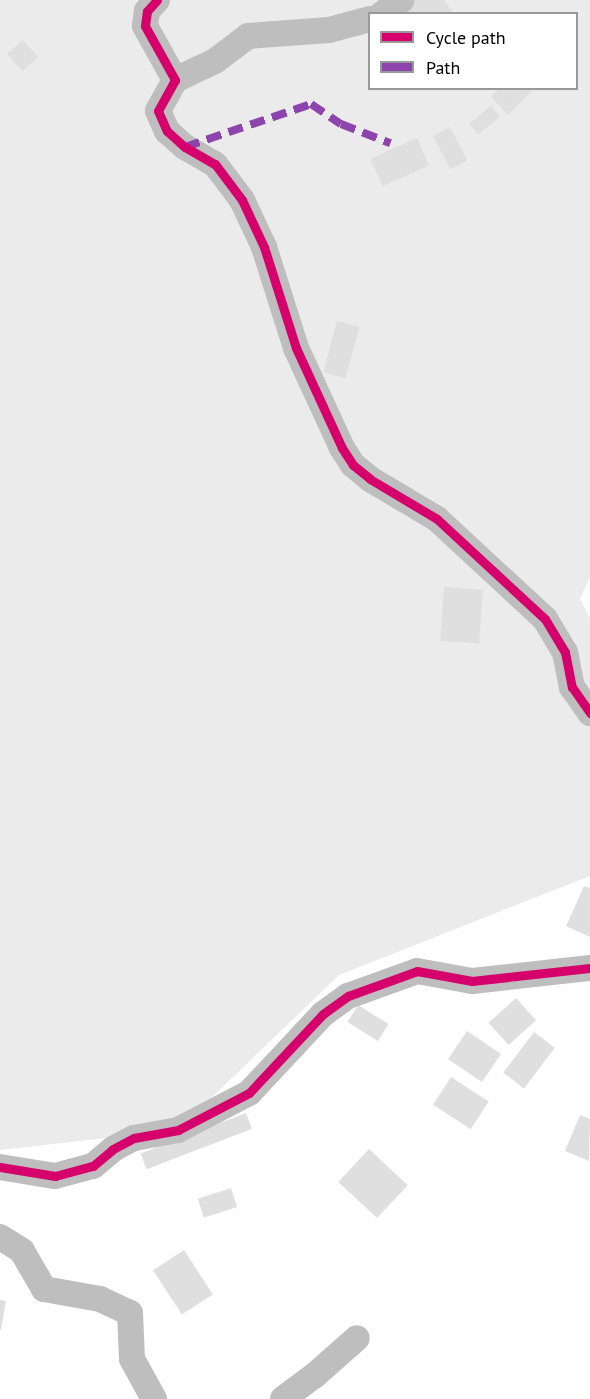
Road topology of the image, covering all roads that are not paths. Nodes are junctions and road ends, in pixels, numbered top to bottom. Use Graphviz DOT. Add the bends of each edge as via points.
graph roads {
  1 [pos="157,0"];
  2 [pos="401,0"];
  3 [pos="385,12"];
  4 [pos="368,18"];
  5 [pos="175,80"];
  6 [pos="590,713"];
  7 [pos="590,968"];
  8 [pos="0,1167"];
  9 [pos="0,1237"];
  10 [pos="357,1338"];
  11 [pos="154,1399"];
  12 [pos="283,1399"];
  1 -- 5 [label="street" via="147,11 145,26"];
  2 -- 3 [label="street"];
  4 -- 5 [label="street" via="329,30 248,36 214,61"];
  5 -- 6 [label="street" via="158,111 167,131 215,164 242,200 264,247 296,348 353,465 437,519 545,619 564,652 572,687"];
  7 -- 8 [label="street" via="472,981 417,971 348,996 323,1014 249,1093 187,1126 134,1138 93,1166 56,1176"];
  9 -- 11 [label="street" via="22,1251 44,1288 100,1299 130,1313 132,1359"];
  10 -- 12 [label="street"];
}
